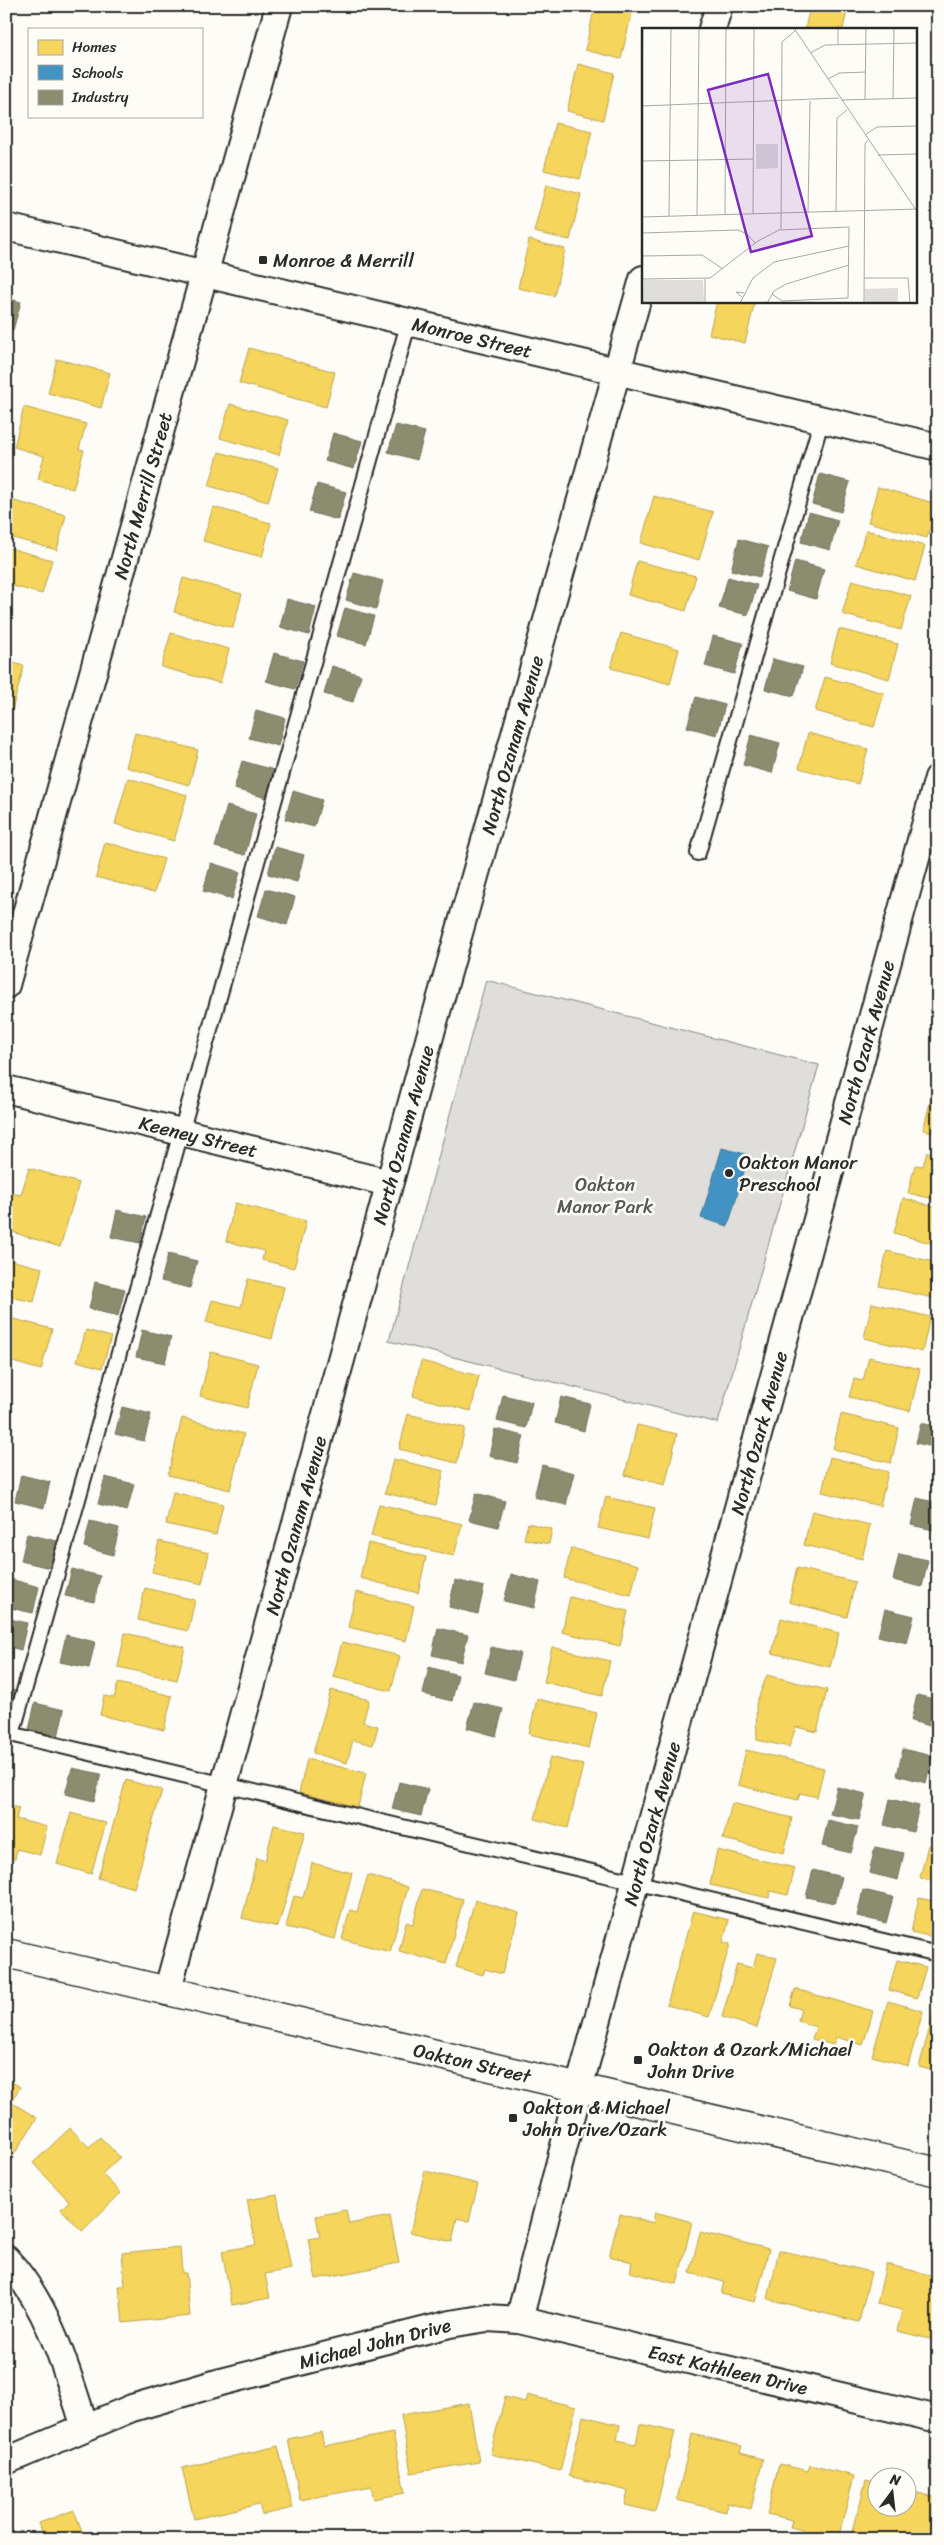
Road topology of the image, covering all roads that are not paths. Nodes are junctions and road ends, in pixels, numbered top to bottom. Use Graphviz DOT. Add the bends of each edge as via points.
graph roads {
  1 [pos="279,6"];
  2 [pos="719,6"];
  3 [pos="712,28"];
  4 [pos="6,227"];
  5 [pos="205,273"];
  6 [pos="642,284"];
  7 [pos="408,321"];
  8 [pos="618,370"];
  9 [pos="822,418"];
  10 [pos="938,447"];
  11 [pos="938,778"];
  12 [pos="698,852"];
  13 [pos="6,985"];
  14 [pos="6,1089"];
  15 [pos="181,1132"];
  16 [pos="389,1182"];
  17 [pos="9,1733"];
  18 [pos="224,1784"];
  19 [pos="635,1882"];
  20 [pos="6,1953"];
  21 [pos="938,1954"];
  22 [pos="167,1992"];
  23 [pos="578,2088"];
  24 [pos="938,2172"];
  25 [pos="6,2260"];
  26 [pos="520,2320"];
  27 [pos="938,2419"];
  28 [pos="85,2427"];
  29 [pos="6,2461"];
  1 -- 5 [label="street, North Merrill Street"];
  2 -- 3 [label="street"];
  4 -- 5 [label="street, Monroe Street"];
  5 -- 7 [label="street, Monroe Street"];
  5 -- 13 [label="street, North Merrill Street"];
  6 -- 8 [label="street, North Ozanam Avenue"];
  7 -- 8 [label="street, Monroe Street"];
  7 -- 15 [label="lane"];
  8 -- 9 [label="street, Monroe Street"];
  8 -- 16 [label="street, North Ozanam Avenue"];
  9 -- 10 [label="street, Monroe Street"];
  9 -- 12 [label="lane"];
  11 -- 19 [label="street, North Ozark Avenue"];
  14 -- 15 [label="street, Keeney Street"];
  15 -- 16 [label="street, Keeney Street"];
  15 -- 17 [label="lane"];
  16 -- 18 [label="street, North Ozanam Avenue"];
  17 -- 18 [label="lane"];
  18 -- 19 [label="lane"];
  18 -- 22 [label="street, North Ozanam Avenue"];
  19 -- 21 [label="lane"];
  19 -- 23 [label="street, North Ozark Avenue"];
  20 -- 22 [label="main road, Oakton Street"];
  22 -- 23 [label="main road, Oakton Street"];
  23 -- 24 [label="main road, Oakton Street"];
  23 -- 26 [label="street"];
  25 -- 28 [label="street" via="37,2304 57,2344"];
  26 -- 27 [label="street, East Kathleen Drive"];
  26 -- 28 [label="street, Michael John Drive" via="487,2318 450,2324 351,2348 132,2408"];
  28 -- 29 [label="street, Michael John Drive"];
}
